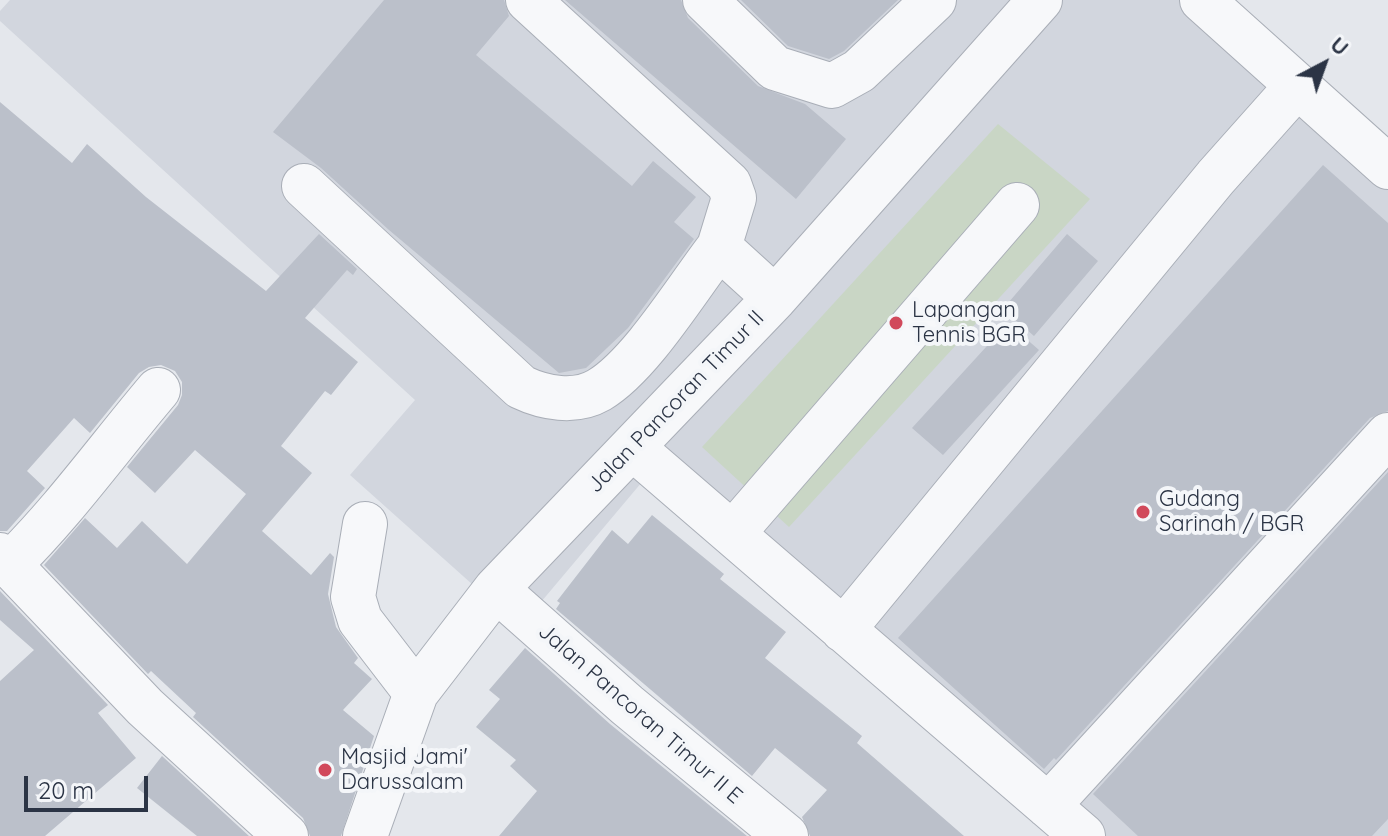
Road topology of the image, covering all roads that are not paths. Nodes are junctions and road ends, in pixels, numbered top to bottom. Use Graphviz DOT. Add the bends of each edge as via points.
graph roads {
  1 [pos="528,0"];
  2 [pos="705,0"];
  3 [pos="934,0"];
  4 [pos="1040,0"];
  5 [pos="1202,0"];
  6 [pos="1297,86"];
  7 [pos="1388,167"];
  8 [pos="304,186"];
  9 [pos="1017,205"];
  10 [pos="719,247"];
  11 [pos="775,298"];
  12 [pos="158,390"];
  13 [pos="1388,435"];
  14 [pos="634,449"];
  15 [pos="365,524"];
  16 [pos="733,533"];
  17 [pos="4,560"];
  18 [pos="496,589"];
  19 [pos="843,630"];
  20 [pos="416,693"];
  21 [pos="1048,806"];
  22 [pos="286,836"];
  23 [pos="365,836"];
  24 [pos="786,836"];
  25 [pos="1083,836"];
  1 -- 10 [label="street" via="729,184 734,198"];
  2 -- 3 [label="street" via="775,68 832,86 859,71"];
  4 -- 11 [label="street, Jalan Pancoran Timur II"];
  5 -- 6 [label="street"];
  6 -- 7 [label="street"];
  6 -- 19 [label="street"];
  8 -- 10 [label="street" via="521,387 542,397 576,397 598,390 628,366"];
  9 -- 16 [label="street"];
  10 -- 11 [label="street"];
  11 -- 14 [label="street, Jalan Pancoran Timur II"];
  12 -- 17 [label="street" via="62,511"];
  13 -- 21 [label="street"];
  14 -- 16 [label="street"];
  14 -- 18 [label="street, Jalan Pancoran Timur II"];
  15 -- 20 [label="street" via="353,597 360,620"];
  16 -- 19 [label="street"];
  17 -- 22 [label="street" via="145,707"];
  18 -- 20 [label="street, Jalan Pancoran Timur II"];
  18 -- 24 [label="street, Jalan Pancoran Timur II E"];
  19 -- 21 [label="street"];
  20 -- 23 [label="street, Jalan Pancoran Timur II"];
  21 -- 25 [label="street"];
}
